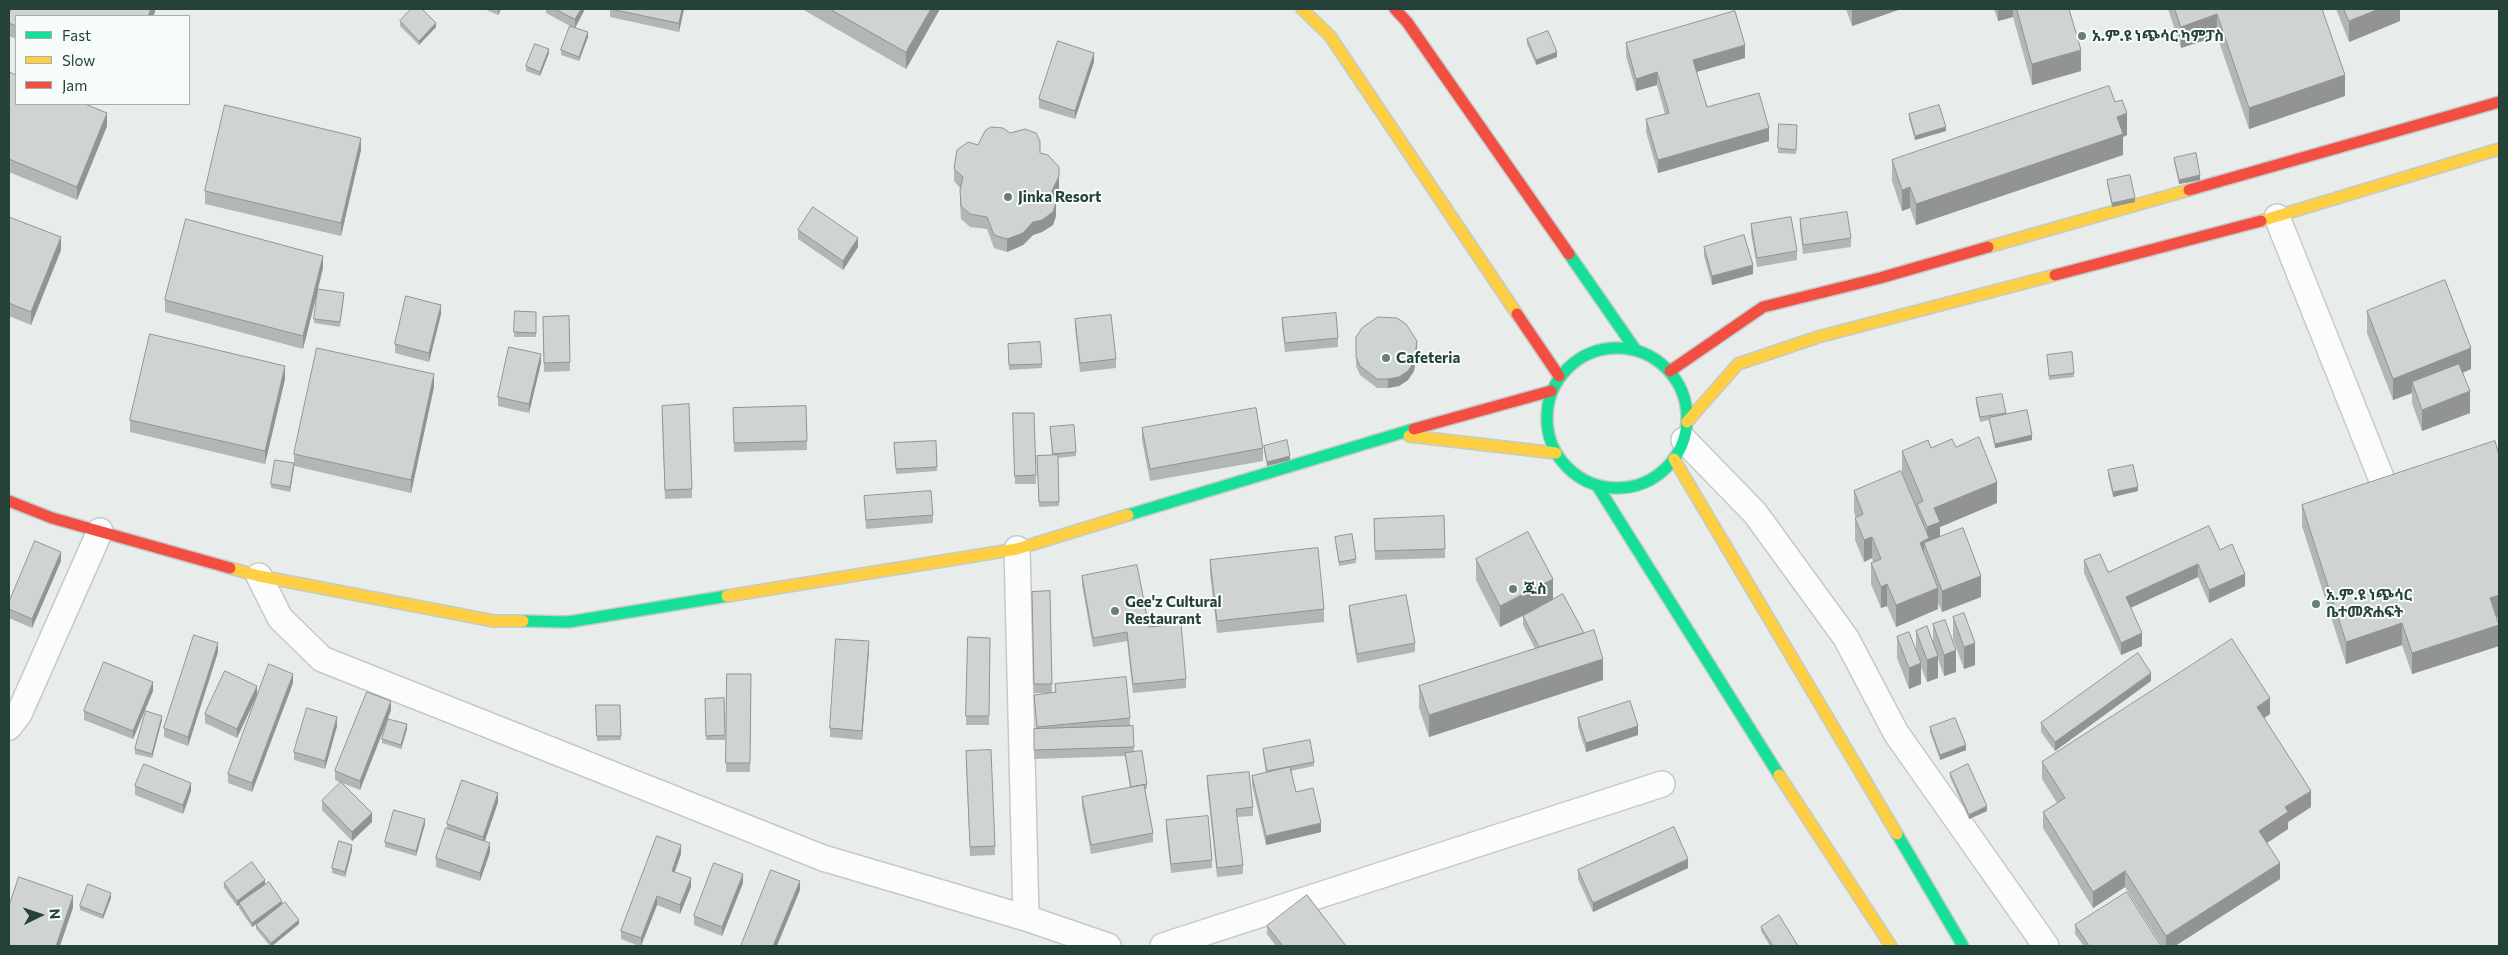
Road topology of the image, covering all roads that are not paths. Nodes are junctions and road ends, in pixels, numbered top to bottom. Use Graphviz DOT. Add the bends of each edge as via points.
graph roads {
  1 [pos="1302,9"];
  2 [pos="1396,9"];
  3 [pos="2499,102"];
  4 [pos="2499,149"];
  5 [pos="2277,217"];
  6 [pos="1635,349"];
  7 [pos="1670,371"];
  8 [pos="1559,376"];
  9 [pos="1551,391"];
  10 [pos="1396,434"];
  11 [pos="1682,441"];
  12 [pos="1556,454"];
  13 [pos="1598,486"];
  14 [pos="2386,490"];
  15 [pos="9,501"];
  16 [pos="100,531"];
  17 [pos="1017,549"];
  18 [pos="259,576"];
  19 [pos="9,727"];
  20 [pos="1662,784"];
  21 [pos="1026,918"];
  22 [pos="1108,946"];
  23 [pos="1163,946"];
  24 [pos="1890,946"];
  25 [pos="1963,946"];
  26 [pos="2046,946"];
  1 -- 8 [label="main road" via="1336,44"];
  2 -- 6 [label="main road"];
  3 -- 7 [label="main road" via="1880,278 1763,306"];
  4 -- 5 [label="main road"];
  5 -- 11 [label="main road" via="1818,337 1738,364"];
  5 -- 14 [label="street"];
  6 -- 7 [label="main road"];
  6 -- 8 [label="main road" via="1614,347 1593,351 1574,361"];
  7 -- 11 [label="main road" via="1686,404"];
  8 -- 9 [label="main road"];
  9 -- 10 [label="main road"];
  9 -- 12 [label="main road" via="1546,412 1548,433"];
  10 -- 12 [label="main road"];
  10 -- 17 [label="main road"];
  11 -- 13 [label="main road" via="1659,475 1640,485 1619,489"];
  11 -- 25 [label="main road"];
  11 -- 26 [label="street" via="1755,513 1846,638 1896,733"];
  12 -- 13 [label="main road" via="1581,479"];
  13 -- 24 [label="main road" via="1763,751"];
  15 -- 16 [label="main road" via="52,518"];
  16 -- 18 [label="main road"];
  16 -- 19 [label="street" via="19,714"];
  17 -- 18 [label="main road" via="568,622 494,621"];
  17 -- 21 [label="street"];
  18 -- 21 [label="street" via="280,618 322,659 823,858"];
  20 -- 23 [label="street"];
  21 -- 22 [label="street"];
}
